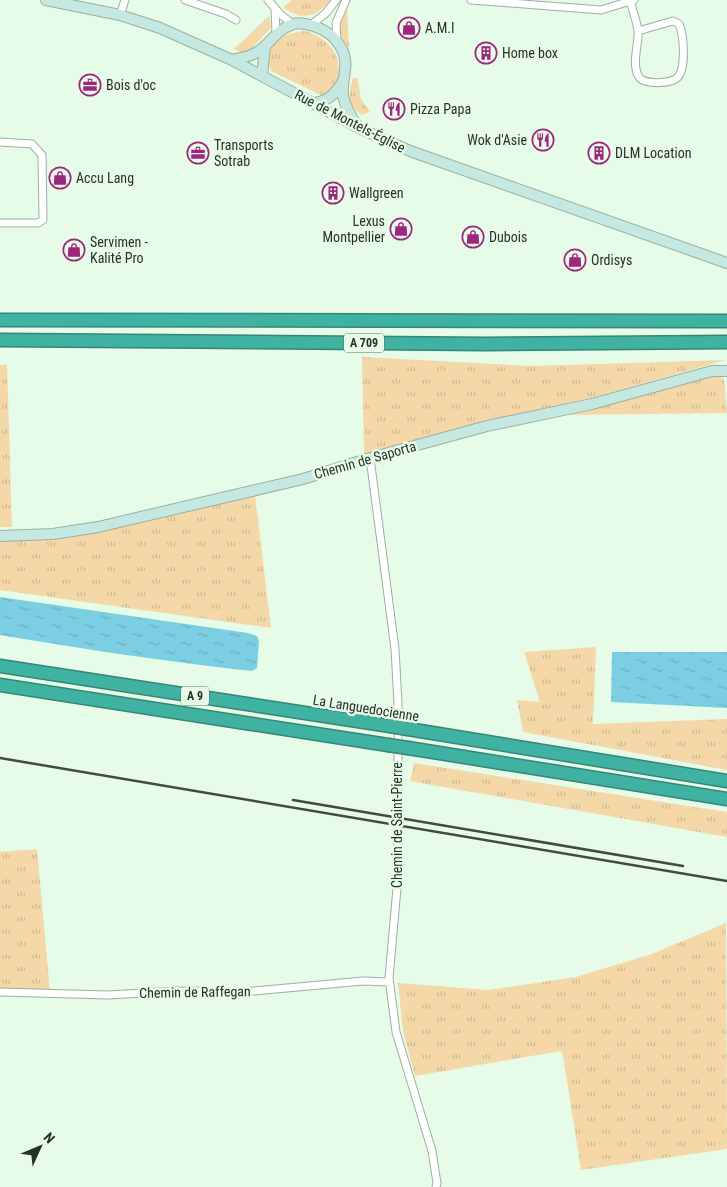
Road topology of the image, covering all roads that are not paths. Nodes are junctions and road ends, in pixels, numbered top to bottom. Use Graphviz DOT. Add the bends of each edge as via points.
graph roads {
  1 [pos="46,0"];
  2 [pos="125,0"];
  3 [pos="185,0"];
  4 [pos="268,0"];
  5 [pos="336,0"];
  6 [pos="346,0"];
  7 [pos="471,0"];
  8 [pos="632,1"];
  9 [pos="275,9"];
  10 [pos="120,15"];
  11 [pos="236,20"];
  12 [pos="293,24"];
  13 [pos="311,25"];
  14 [pos="638,31"];
  15 [pos="276,33"];
  16 [pos="337,40"];
  17 [pos="265,46"];
  18 [pos="232,60"];
  19 [pos="262,76"];
  20 [pos="344,80"];
  21 [pos="313,103"];
  22 [pos="359,128"];
  23 [pos="0,142"];
  24 [pos="0,223"];
  25 [pos="714,258"];
  26 [pos="727,259"];
  27 [pos="727,263"];
  28 [pos="0,320"];
  29 [pos="727,321"];
  30 [pos="0,340"];
  31 [pos="727,342"];
  32 [pos="727,371"];
  33 [pos="370,458"];
  34 [pos="0,536"];
  35 [pos="0,666"];
  36 [pos="0,684"];
  37 [pos="727,781"];
  38 [pos="727,799"];
  39 [pos="389,982"];
  40 [pos="0,992"];
  41 [pos="436,1187"];
  1 -- 10 [label="street, Rue de Montels-Église"];
  2 -- 10 [label="street"];
  3 -- 11 [label="street"];
  4 -- 9 [label="street"];
  5 -- 13 [label="street"];
  6 -- 16 [label="street" via="336,24"];
  7 -- 8 [label="street" via="601,10"];
  8 -- 14 [label="street"];
  9 -- 12 [label="street"];
  9 -- 15 [label="street"];
  10 -- 18 [label="street, Rue de Montels-Église" via="160,28"];
  12 -- 13 [label="street"];
  12 -- 15 [label="street"];
  13 -- 16 [label="street"];
  14 -- 14 [label="street" via="673,21 679,24 683,38 681,73 674,81 650,83 643,82 638,76"];
  15 -- 17 [label="street"];
  16 -- 20 [label="street" via="346,63"];
  17 -- 18 [label="street" via="251,56"];
  17 -- 19 [label="street"];
  18 -- 19 [label="street, Rue de Montels-Église"];
  19 -- 21 [label="street, Rue de Montels-Église"];
  20 -- 21 [label="street" via="331,97"];
  20 -- 22 [label="street" via="345,103"];
  21 -- 22 [label="street, Rue de Montels-Église"];
  22 -- 25 [label="street, Rue de Montels-Église" via="410,151"];
  23 -- 24 [label="street" via="32,144 42,154 43,220 38,223"];
  25 -- 26 [label="street, Rue de Montels-Église"];
  25 -- 27 [label="street, Rue de Montels-Église"];
  28 -- 29 [label="highway, A 709"];
  30 -- 31 [label="highway, A 709" via="486,344"];
  32 -- 33 [label="street, Chemin de Saporta" via="712,371"];
  33 -- 34 [label="street, Chemin de Saporta" via="303,479 98,527 53,534"];
  33 -- 39 [label="street, Chemin de Saint-Pierre" via="395,650 398,703 398,877"];
  35 -- 37 [label="highway, La Languedocienne / A 9, bridge"];
  36 -- 38 [label="highway, A 9, bridge"];
  39 -- 40 [label="street, Chemin de Raffegan" via="362,981 242,992 108,995"];
  39 -- 41 [label="street, Chemin de Saint-Pierre" via="396,1032 432,1151"];
}
